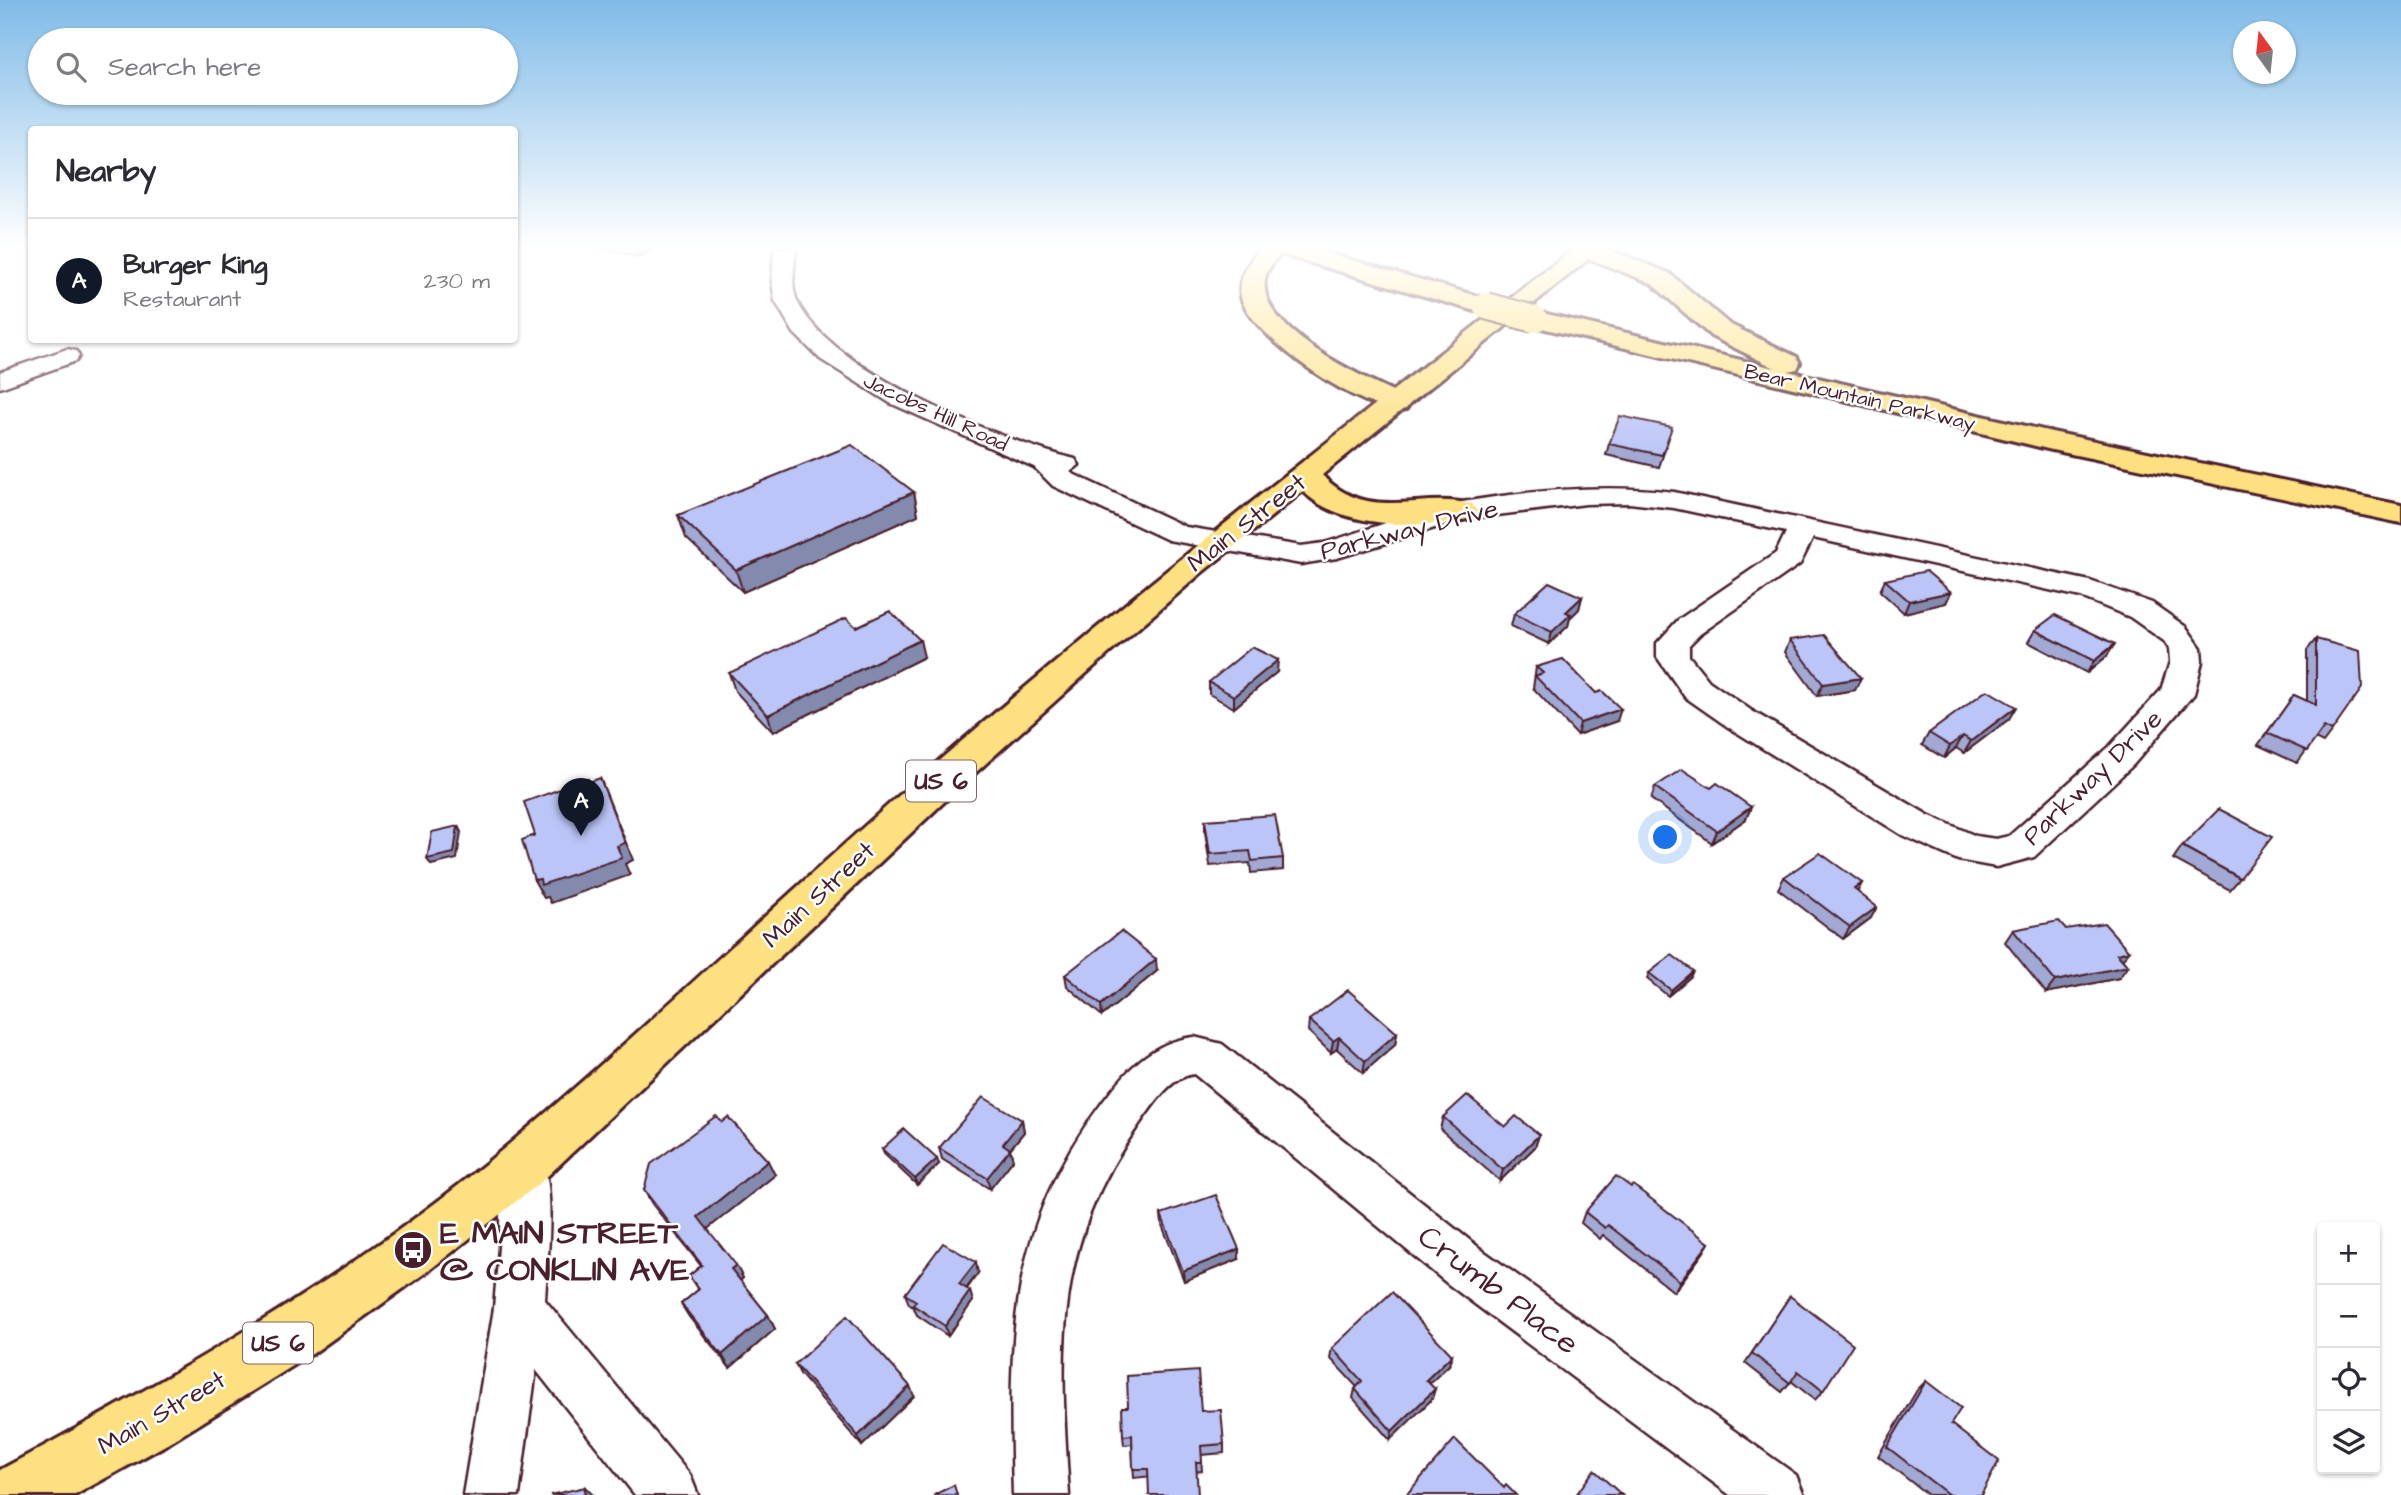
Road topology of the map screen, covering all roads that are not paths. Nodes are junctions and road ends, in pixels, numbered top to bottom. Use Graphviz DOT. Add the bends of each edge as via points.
graph roads {
  1 [pos="795,318"];
  2 [pos="1267,318"];
  3 [pos="1503,318"];
  4 [pos="1550,318"];
  5 [pos="1552,318"];
  6 [pos="1703,318"];
  7 [pos="1706,318"];
  8 [pos="1694,347"];
  9 [pos="67,356"];
  10 [pos="0,380"];
  11 [pos="1836,380"];
  12 [pos="1396,403"];
  13 [pos="1305,475"];
  14 [pos="2401,501"];
  15 [pos="1461,511"];
  16 [pos="2401,514"];
  17 [pos="1803,527"];
  18 [pos="1223,541"];
  19 [pos="523,1165"];
  20 [pos="519,1308"];
  21 [pos="15,1495"];
  22 [pos="491,1495"];
  23 [pos="670,1495"];
  24 [pos="1041,1495"];
  25 [pos="1776,1495"];
  1 -- 18 [label="street, Jacobs Hill Road" via="825,354 860,378 1044,461 1063,480 1178,534"];
  2 -- 12 [label="main road" via="1282,338 1324,368"];
  3 -- 12 [label="main road, Main Street / US 6"];
  4 -- 16 [label="main road, Bear Mountain Parkway" via="2013,432"];
  5 -- 8 [label="main road, Bear Mountain Parkway"];
  6 -- 8 [label="main road" via="1705,332"];
  7 -- 11 [label="main road" via="1746,345"];
  8 -- 11 [label="main road, Bear Mountain Parkway"];
  9 -- 10 [label="street"];
  11 -- 14 [label="main road, Bear Mountain Parkway"];
  12 -- 13 [label="main road, Main Street / US 6"];
  13 -- 15 [label="main road" via="1327,499 1354,510"];
  13 -- 18 [label="main road, Main Street / US 6"];
  15 -- 17 [label="street, Parkway Drive" via="1629,495"];
  15 -- 18 [label="street, Parkway Drive" via="1327,552 1301,555"];
  17 -- 17 [label="street, Parkway Drive" via="2090,590 2141,610 2175,634 2185,648 2177,694 2121,756 2021,847 1996,853 1971,850 1915,825 1740,719 1698,689 1673,656 1673,643 1689,627 1789,558"];
  18 -- 19 [label="main road, Main Street / US 6" via="950,773"];
  19 -- 20 [label="street"];
  19 -- 21 [label="main road, Main Street / US 6" via="413,1250 292,1334 148,1422"];
  20 -- 22 [label="street"];
  20 -- 23 [label="street"];
  24 -- 25 [label="street, Crumb Place" via="1037,1341 1045,1272 1069,1197 1103,1134 1140,1087 1172,1059 1188,1053 1207,1057 1465,1267"];
}
